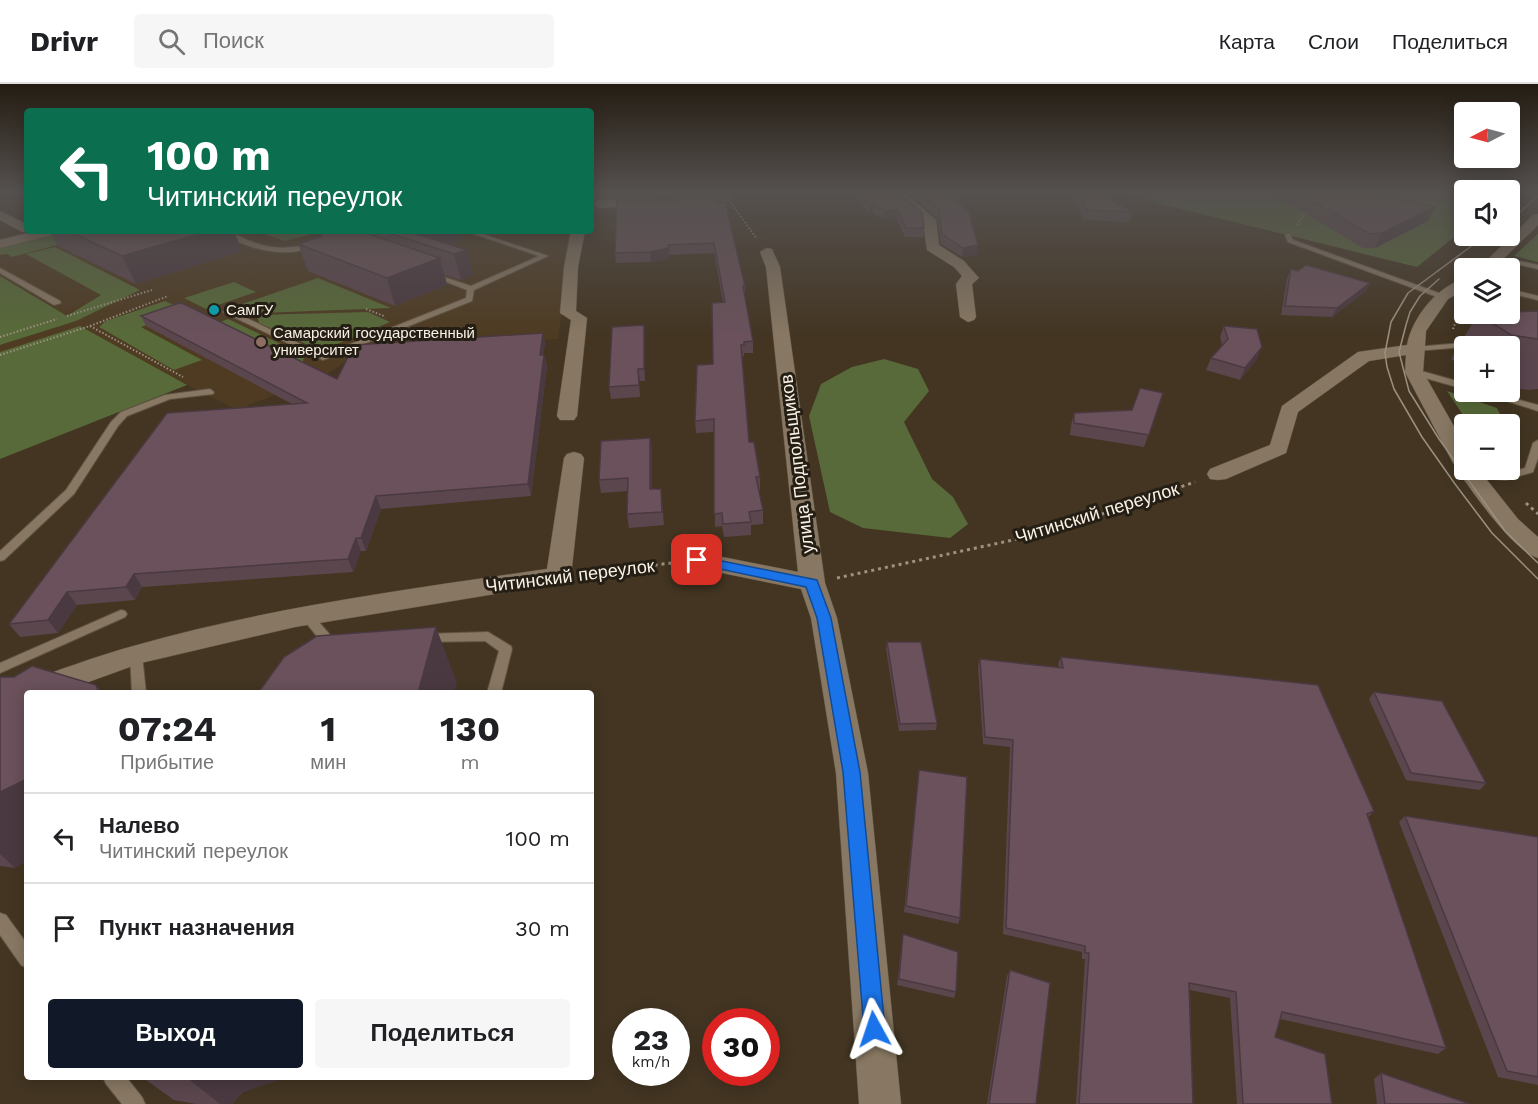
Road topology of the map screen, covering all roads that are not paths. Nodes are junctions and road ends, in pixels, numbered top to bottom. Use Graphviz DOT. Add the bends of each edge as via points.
graph roads {
  1 [pos="245,240"];
  2 [pos="494,240"];
  3 [pos="576,240"];
  4 [pos="931,240"];
  5 [pos="1290,240"];
  6 [pos="1516,240"];
  7 [pos="324,243"];
  8 [pos="767,252"];
  9 [pos="1496,258"];
  10 [pos="1520,263"];
  11 [pos="1538,267"];
  12 [pos="0,270"];
  13 [pos="423,272"];
  14 [pos="471,289"];
  15 [pos="1520,294"];
  16 [pos="1454,295"];
  17 [pos="1443,296"];
  18 [pos="1538,298"];
  19 [pos="57,303"];
  20 [pos="227,312"];
  21 [pos="968,317"];
  22 [pos="1454,345"];
  23 [pos="1415,349"];
  24 [pos="1414,372"];
  25 [pos="1454,383"];
  26 [pos="210,392"];
  27 [pos="1517,402"];
  28 [pos="1538,408"];
  29 [pos="567,416"];
  30 [pos="1538,443"];
  31 [pos="1454,445"];
  32 [pos="574,458"];
  33 [pos="1520,473"];
  34 [pos="1218,474"];
  35 [pos="1476,480"];
  36 [pos="1538,550"];
  37 [pos="0,557"];
  38 [pos="697,560"];
  39 [pos="812,583"];
  40 [pos="120,614"];
  41 [pos="307,616"];
  42 [pos="408,639"];
  43 [pos="346,648"];
  44 [pos="136,655"];
  45 [pos="0,669"];
  46 [pos="36,690"];
  47 [pos="139,690"];
  48 [pos="495,690"];
  49 [pos="24,694"];
  50 [pos="0,703"];
  51 [pos="0,921"];
  52 [pos="24,955"];
  53 [pos="115,1080"];
  54 [pos="135,1104"];
  55 [pos="880,1104"];
  1 -- 7 [label="lane" via="280,252"];
  2 -- 14 [label="lane" via="545,256"];
  3 -- 29 [label="street" via="568,313 579,318"];
  4 -- 21 [label="street" via="934,250 972,278 964,284"];
  5 -- 17 [label="lane"];
  6 -- 9 [label="street"];
  8 -- 39 [label="street, улица Подпольщиков" via="773,267"];
  10 -- 11 [label="lane"];
  12 -- 19 [label="lane"];
  13 -- 14 [label="lane"];
  14 -- 20 [label="lane" via="469,299 323,358"];
  15 -- 18 [label="lane"];
  16 -- 17 [label="street"];
  17 -- 23 [label="street" via="1418,331"];
  22 -- 23 [label="lane"];
  23 -- 24 [label="street"];
  23 -- 34 [label="street" via="1364,356 1289,410 1279,449"];
  24 -- 25 [label="lane"];
  24 -- 31 [label="street"];
  26 -- 37 [label="lane" via="168,397 124,414 70,492"];
  27 -- 28 [label="lane"];
  30 -- 33 [label="lane" via="1529,470"];
  32 -- 41 [label="street, Читинский переулок" via="559,576 380,601"];
  35 -- 36 [label="street" via="1510,524"];
  38 -- 39 [label="street"];
  39 -- 55 [label="street, улица Подпольщиков" via="824,618 852,772"];
  40 -- 45 [label="lane"];
  41 -- 43 [label="lane" via="335,650"];
  41 -- 44 [label="street, Читинский переулок"];
  42 -- 48 [label="lane" via="488,636 506,649"];
  44 -- 46 [label="street, Читинский переулок"];
  44 -- 47 [label="lane"];
  49 -- 50 [label="street, Читинский переулок"];
  51 -- 52 [label="lane"];
  53 -- 54 [label="lane"];
}
